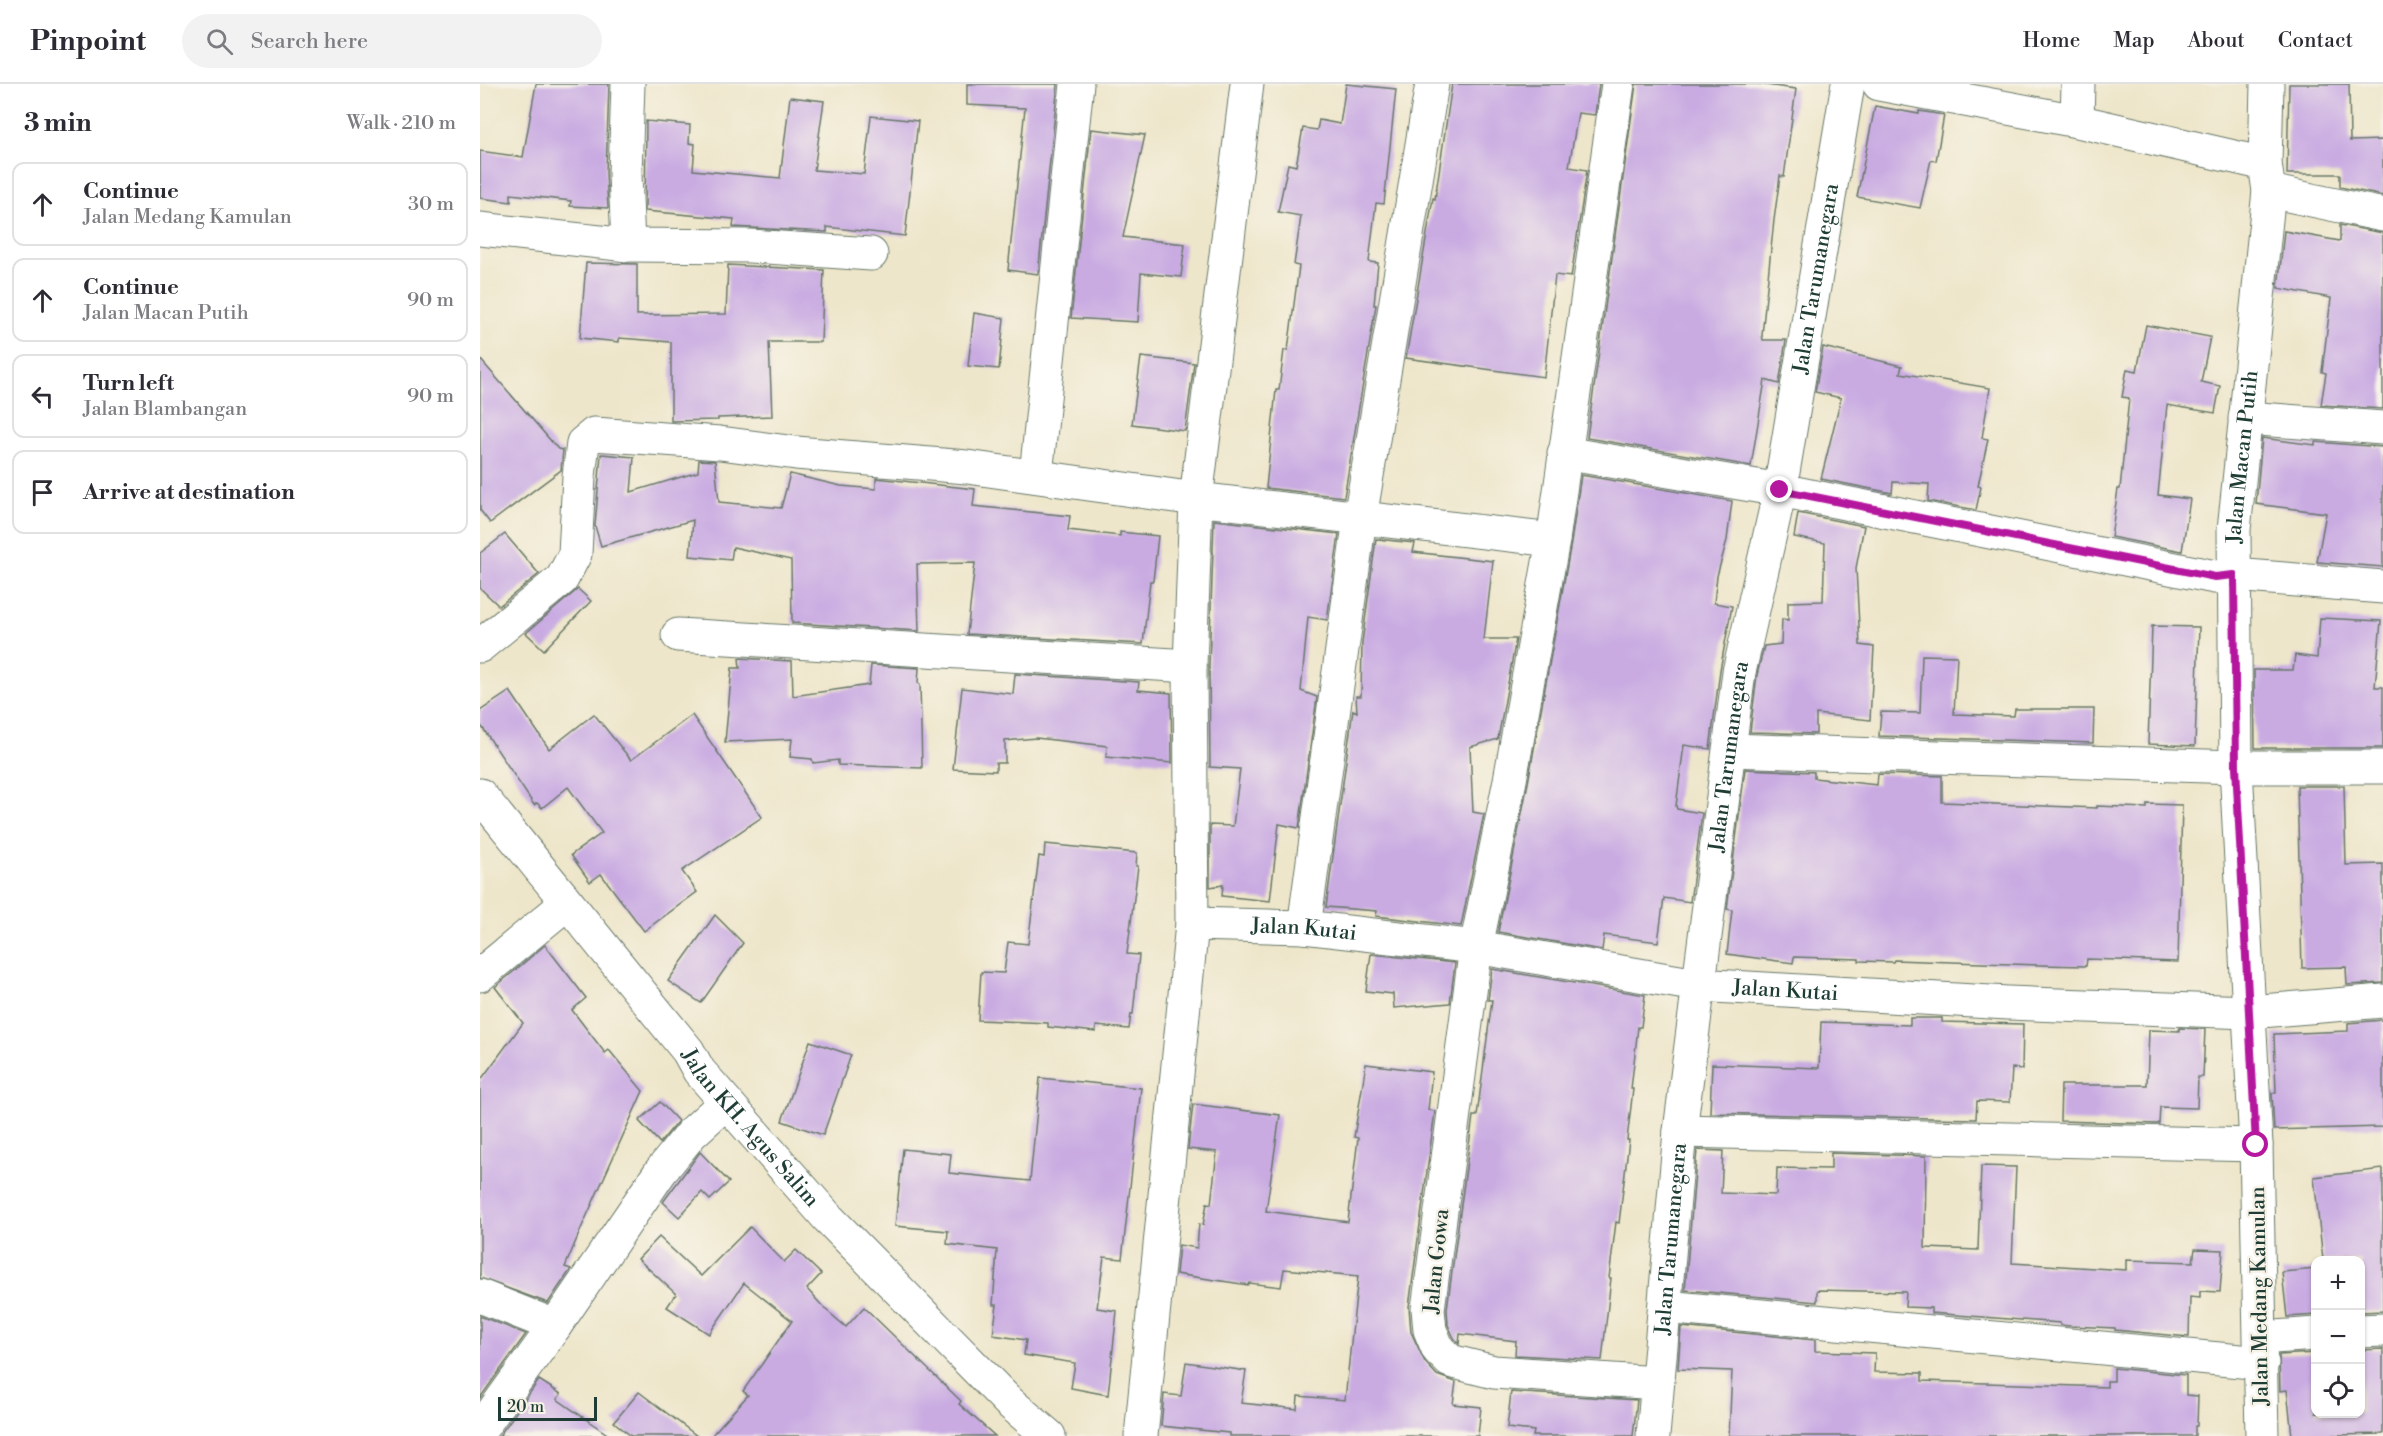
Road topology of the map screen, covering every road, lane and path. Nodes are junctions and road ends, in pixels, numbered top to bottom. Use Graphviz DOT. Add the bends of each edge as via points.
graph roads {
  1 [pos="628,84"];
  2 [pos="1077,84"];
  3 [pos="1247,84"];
  4 [pos="1432,84"];
  5 [pos="1618,84"];
  6 [pos="1848,84"];
  7 [pos="1879,84"];
  8 [pos="2078,84"];
  9 [pos="2267,84"];
  10 [pos="2077,121"];
  11 [pos="2267,177"];
  12 [pos="2383,215"];
  13 [pos="480,229"];
  14 [pos="628,245"];
  15 [pos="871,254"];
  16 [pos="2245,418"];
  17 [pos="2383,428"];
  18 [pos="1564,453"];
  19 [pos="1036,475"];
  20 [pos="1780,490"];
  21 [pos="1196,499"];
  22 [pos="1360,518"];
  23 [pos="1553,540"];
  24 [pos="2234,575"];
  25 [pos="2383,587"];
  26 [pos="678,635"];
  27 [pos="480,646"];
  28 [pos="1190,666"];
  29 [pos="1730,750"];
  30 [pos="2236,767"];
  31 [pos="2383,767"];
  32 [pos="480,795"];
  33 [pos="567,903"];
  34 [pos="1192,924"];
  35 [pos="1304,927"];
  36 [pos="1476,947"];
  37 [pos="480,975"];
  38 [pos="1697,985"];
  39 [pos="2383,1001"];
  40 [pos="2249,1012"];
  41 [pos="726,1102"];
  42 [pos="1680,1131"];
  43 [pos="2256,1145"];
  44 [pos="480,1296"];
  45 [pos="1665,1307"];
  46 [pos="555,1326"];
  47 [pos="2383,1330"];
  48 [pos="2365,1331"];
  49 [pos="2311,1335"];
  50 [pos="2261,1350"];
  51 [pos="1657,1383"];
  52 [pos="480,1430"];
  53 [pos="1049,1436"];
  54 [pos="1141,1436"];
  55 [pos="1653,1436"];
  56 [pos="2262,1436"];
  1 -- 14 [label="street"];
  2 -- 19 [label="street"];
  3 -- 21 [label="street"];
  4 -- 22 [label="street"];
  5 -- 18 [label="street, Jalan Gowa"];
  6 -- 20 [label="street, Jalan Tarumanegara"];
  7 -- 10 [label="street"];
  8 -- 10 [label="street"];
  9 -- 11 [label="street, Jalan Macan Putih"];
  10 -- 11 [label="street"];
  11 -- 12 [label="street"];
  11 -- 16 [label="street, Jalan Macan Putih"];
  13 -- 14 [label="street"];
  14 -- 15 [label="street" via="750,246"];
  16 -- 17 [label="street"];
  16 -- 24 [label="street, Jalan Macan Putih" via="2234,530"];
  18 -- 20 [label="street"];
  18 -- 23 [label="street, Jalan Gowa"];
  19 -- 21 [label="street"];
  19 -- 27 [label="street" via="720,443 594,435 583,443 575,554 562,579"];
  20 -- 24 [label="street" via="2215,577"];
  20 -- 29 [label="street, Jalan Tarumanegara" via="1739,672"];
  21 -- 22 [label="street"];
  21 -- 28 [label="street"];
  22 -- 23 [label="street"];
  22 -- 35 [label="street"];
  23 -- 36 [label="street, Jalan Gowa"];
  24 -- 25 [label="street"];
  24 -- 30 [label="street, Jalan Macan Putih"];
  26 -- 28 [label="street"];
  28 -- 34 [label="street"];
  29 -- 30 [label="street"];
  29 -- 38 [label="street, Jalan Tarumanegara"];
  30 -- 31 [label="street"];
  30 -- 40 [label="street, Jalan Macan Putih"];
  32 -- 33 [label="street, Jalan KH. Agus Salim"];
  33 -- 37 [label="street"];
  33 -- 41 [label="street, Jalan KH. Agus Salim"];
  34 -- 35 [label="street, Jalan Kutai"];
  34 -- 54 [label="street"];
  35 -- 36 [label="street, Jalan Kutai"];
  36 -- 38 [label="street, Jalan Kutai"];
  36 -- 51 [label="street, Jalan Gowa" via="1428,1309 1430,1330 1450,1362 1494,1372"];
  38 -- 40 [label="street, Jalan Kutai"];
  38 -- 42 [label="street, Jalan Tarumanegara"];
  39 -- 40 [label="street, Jalan Kutai"];
  40 -- 43 [label="street, Jalan Medang Kamulan"];
  41 -- 46 [label="street" via="691,1134 661,1171"];
  41 -- 53 [label="street, Jalan KH. Agus Salim" via="828,1218 1009,1402"];
  42 -- 43 [label="street"];
  42 -- 45 [label="street, Jalan Tarumanegara"];
  43 -- 50 [label="street, Jalan Medang Kamulan"];
  44 -- 46 [label="street"];
  45 -- 50 [label="street"];
  45 -- 51 [label="street, Jalan Tarumanegara"];
  46 -- 52 [label="street"];
  47 -- 48 [label="street"];
  49 -- 50 [label="street"];
  50 -- 56 [label="street, Jalan Medang Kamulan"];
  51 -- 55 [label="street, Jalan Tarumanegara"];
}
